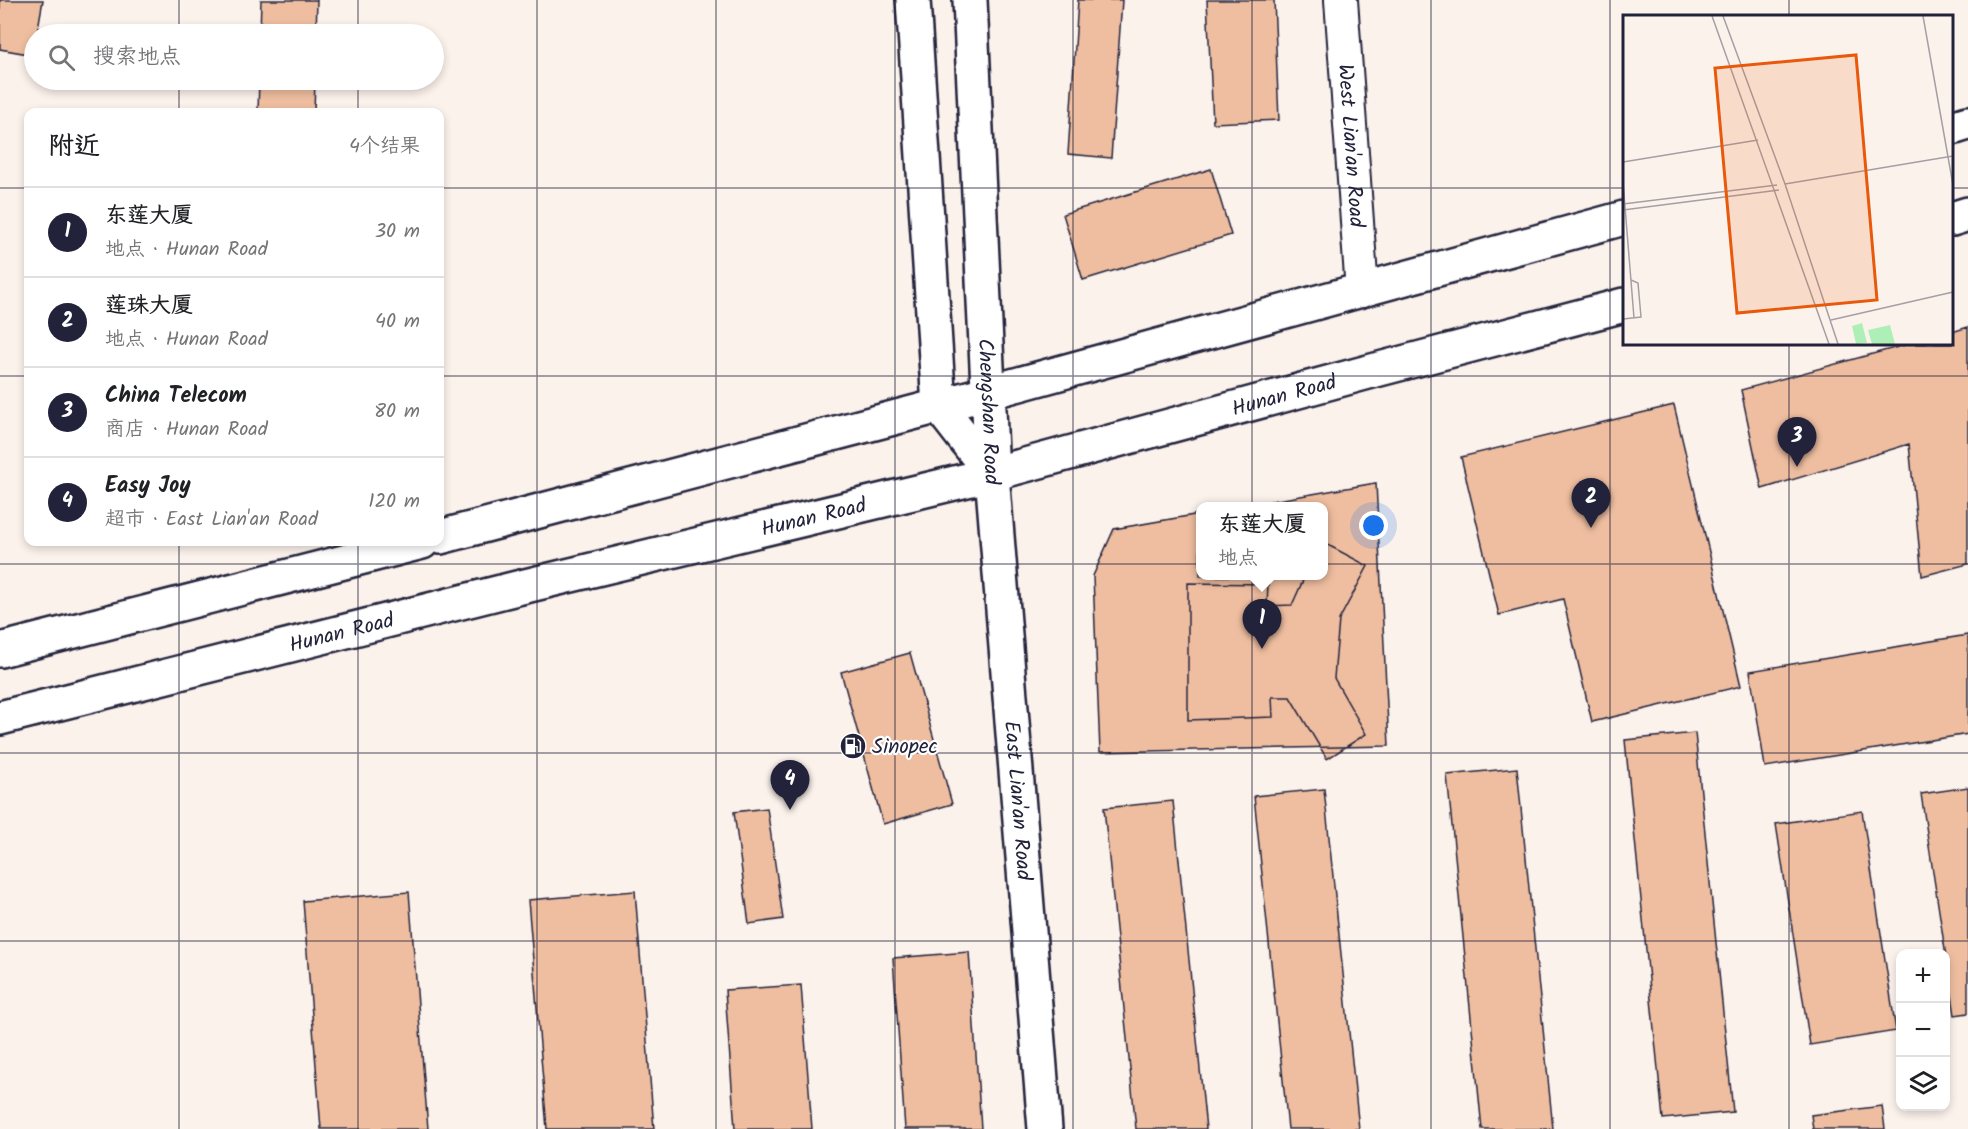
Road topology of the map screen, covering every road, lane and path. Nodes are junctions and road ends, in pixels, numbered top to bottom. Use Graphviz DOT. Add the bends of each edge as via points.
graph roads {
  1 [pos="913,0"];
  2 [pos="970,0"];
  3 [pos="1341,0"];
  4 [pos="1968,123"];
  5 [pos="1953,128"];
  6 [pos="1968,214"];
  7 [pos="1623,218"];
  8 [pos="1953,219"];
  9 [pos="1362,291"];
  10 [pos="1623,305"];
  11 [pos="989,392"];
  12 [pos="939,406"];
  13 [pos="992,474"];
  14 [pos="444,536"];
  15 [pos="406,546"];
  16 [pos="0,650"];
  17 [pos="0,718"];
  18 [pos="1045,1129"];
  1 -- 12 [label="main road, Chengshan Road"];
  2 -- 11 [label="main road, Chengshan Road"];
  3 -- 9 [label="street, West Lian'an Road"];
  4 -- 5 [label="main road"];
  6 -- 8 [label="main road"];
  7 -- 9 [label="main road"];
  9 -- 11 [label="main road"];
  10 -- 13 [label="main road, Hunan Road"];
  11 -- 12 [label="main road"];
  11 -- 13 [label="main road, Chengshan Road"];
  12 -- 13 [label="main road, Chengshan Road"];
  12 -- 14 [label="main road"];
  13 -- 17 [label="main road, Hunan Road" via="528,585"];
  13 -- 18 [label="main road, East Lian'an Road"];
  15 -- 16 [label="main road"];
}
